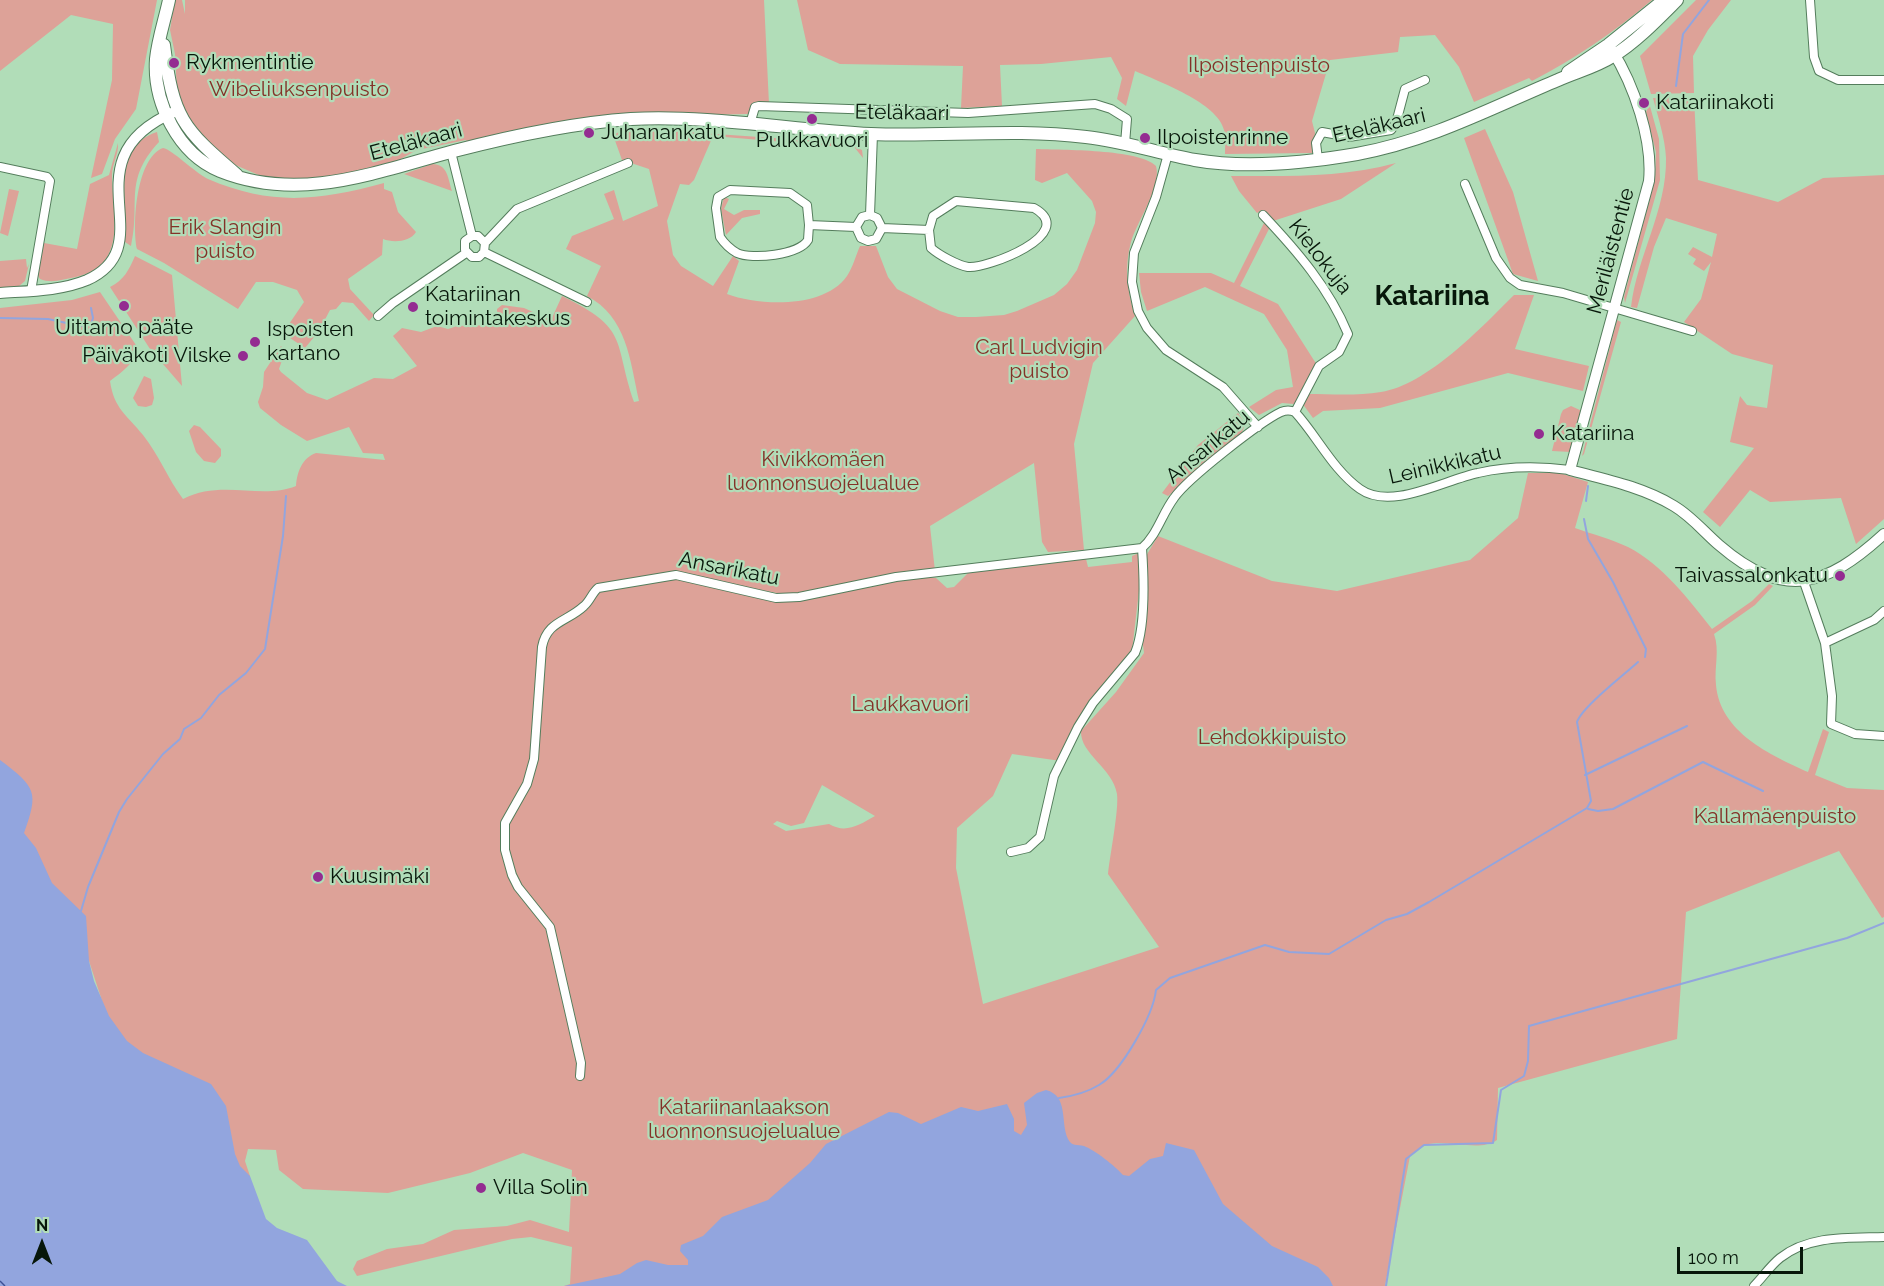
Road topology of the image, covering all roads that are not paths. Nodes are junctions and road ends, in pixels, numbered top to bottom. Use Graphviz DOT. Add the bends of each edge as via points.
graph roads {
  1 [pos="169,0"];
  2 [pos="1664,0"];
  3 [pos="1677,0"];
  4 [pos="1810,0"];
  5 [pos="1612,50"];
  6 [pos="1425,80"];
  7 [pos="1884,80"];
  8 [pos="172,114"];
  9 [pos="750,124"];
  10 [pos="873,134"];
  11 [pos="1125,144"];
  12 [pos="451,152"];
  13 [pos="1168,154"];
  14 [pos="1318,159"];
  15 [pos="628,163"];
  16 [pos="0,167"];
  17 [pos="1465,184"];
  18 [pos="870,215"];
  19 [pos="1263,215"];
  20 [pos="809,225"];
  21 [pos="856,227"];
  22 [pos="882,228"];
  23 [pos="929,230"];
  24 [pos="472,236"];
  25 [pos="484,248"];
  26 [pos="466,253"];
  27 [pos="31,291"];
  28 [pos="0,293"];
  29 [pos="587,302"];
  30 [pos="1616,308"];
  31 [pos="378,316"];
  32 [pos="1692,331"];
  33 [pos="1294,412"];
  34 [pos="1258,427"];
  35 [pos="1570,470"];
  36 [pos="1884,534"];
  37 [pos="1142,548"];
  38 [pos="1804,582"];
  39 [pos="1884,611"];
  40 [pos="1825,644"];
  41 [pos="1884,736"];
  42 [pos="1011,852"];
  43 [pos="580,1076"];
  44 [pos="1884,1237"];
  45 [pos="1754,1286"];
  1 -- 8 [label="main road, Eteläkaari" via="163,35"];
  2 -- 5 [label="main road, Eteläkaari"];
  3 -- 5 [label="main road, Eteläkaari"];
  4 -- 7 [label="street" via="1814,57 1819,71 1829,79"];
  5 -- 14 [label="main road, Eteläkaari" via="1494,110 1425,137"];
  5 -- 30 [label="street, Meriläistentie" via="1642,120 1650,158 1645,200"];
  6 -- 14 [label="street" via="1405,89 1391,130 1349,137 1322,132 1316,142"];
  8 -- 12 [label="main road, Eteläkaari" via="238,176 275,185 316,186"];
  8 -- 27 [label="street" via="138,134 122,158 118,187 120,240 112,261 80,283"];
  9 -- 10 [label="main road, Eteläkaari"];
  9 -- 11 [label="street" via="754,107 759,106 968,113 1095,104 1127,119"];
  9 -- 12 [label="main road, Eteläkaari" via="660,118 608,121 565,126"];
  10 -- 11 [label="main road, Eteläkaari" via="1059,135"];
  10 -- 18 [label="street"];
  11 -- 13 [label="main road, Eteläkaari"];
  12 -- 24 [label="street"];
  13 -- 14 [label="main road, Eteläkaari" via="1246,164"];
  13 -- 34 [label="street" via="1134,253 1132,282 1138,311 1166,350 1223,387"];
  15 -- 25 [label="street" via="518,209"];
  16 -- 27 [label="street" via="47,177 50,181"];
  17 -- 30 [label="street" via="1496,258 1510,278 1520,285"];
  18 -- 21 [label="street" via="859,220"];
  18 -- 22 [label="street" via="877,218"];
  19 -- 33 [label="street, Kielokuja" via="1301,256 1337,308 1348,334 1340,352 1319,366"];
  20 -- 20 [label="street" via="808,240 794,251 738,254 720,237 717,202 730,190 790,193 807,205"];
  20 -- 21 [label="street"];
  21 -- 22 [label="street" via="861,238 868,241 879,236"];
  22 -- 23 [label="street"];
  23 -- 23 [label="street" via="933,216 956,201 1034,208 1044,216 1046,226 1045,234 1035,242 987,264 971,267 934,250"];
  24 -- 25 [label="street" via="478,236"];
  24 -- 26 [label="street" via="465,241"];
  25 -- 26 [label="street" via="475,257"];
  25 -- 29 [label="street"];
  26 -- 31 [label="street"];
  27 -- 28 [label="street"];
  30 -- 32 [label="street"];
  30 -- 35 [label="street, Meriläistentie"];
  33 -- 34 [label="street, Ansarikatu" via="1281,412"];
  33 -- 35 [label="street, Leinikkikatu" via="1349,480 1377,497 1397,497 1491,471 1534,466"];
  34 -- 37 [label="street, Ansarikatu" via="1178,493"];
  35 -- 38 [label="street" via="1657,497 1682,511 1751,568 1772,577"];
  36 -- 38 [label="street" via="1848,565"];
  37 -- 42 [label="street" via="1139,644 1129,663 1093,703 1078,727 1054,776 1040,837 1028,848"];
  37 -- 43 [label="street, Ansarikatu" via="896,578 787,598 676,575 657,576 598,588 584,606 552,626 542,647 534,759 527,784 505,823 505,850 518,887 550,927 581,1063"];
  38 -- 40 [label="street"];
  39 -- 40 [label="street"];
  40 -- 41 [label="street" via="1832,696 1831,724 1855,734"];
  44 -- 45 [label="street" via="1809,1243 1779,1259"];
}
